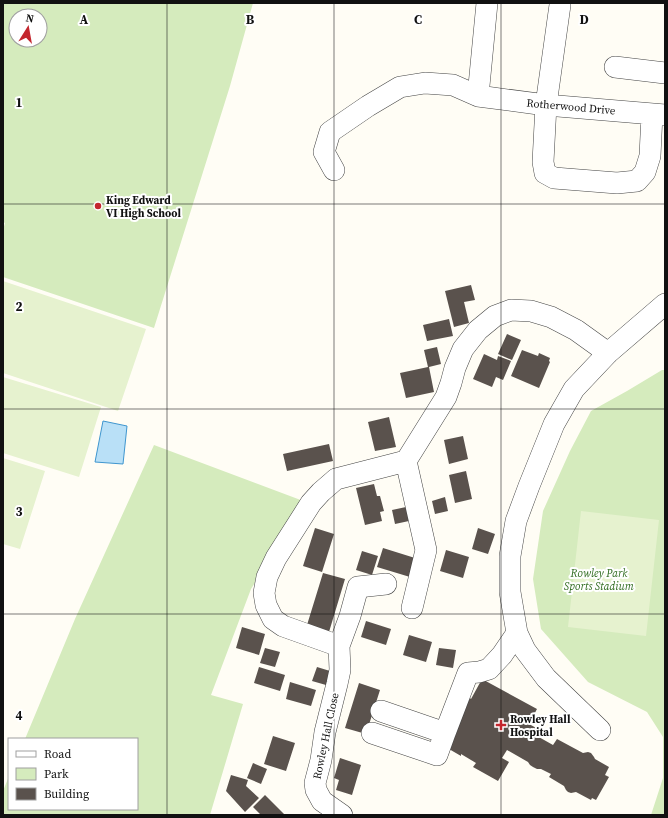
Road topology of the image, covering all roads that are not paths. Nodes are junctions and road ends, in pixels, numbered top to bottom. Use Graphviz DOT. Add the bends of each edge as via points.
graph roads {
  1 [pos="487,3"];
  2 [pos="560,5"];
  3 [pos="615,67"];
  4 [pos="665,72"];
  5 [pos="478,96"];
  6 [pos="546,105"];
  7 [pos="659,115"];
  8 [pos="334,170"];
  9 [pos="665,304"];
  10 [pos="608,353"];
  11 [pos="406,461"];
  12 [pos="386,584"];
  13 [pos="412,608"];
  14 [pos="517,633"];
  15 [pos="339,646"];
  16 [pos="381,711"];
  17 [pos="600,730"];
  18 [pos="372,733"];
  19 [pos="445,733"];
  20 [pos="342,815"];
  1 -- 5 [label="street"];
  2 -- 6 [label="street"];
  3 -- 4 [label="street"];
  5 -- 6 [label="street, Rotherwood Drive"];
  5 -- 8 [label="street, Rotherwood Drive" via="453,85 425,83 400,87 330,132 324,152"];
  6 -- 7 [label="street, Rotherwood Drive"];
  6 -- 7 [label="street" via="544,173 562,179 617,183 637,181 645,172"];
  9 -- 10 [label="street"];
  10 -- 11 [label="street" via="576,330 552,317 531,311 511,310 495,316 478,330 463,349 446,397"];
  10 -- 14 [label="street" via="574,389 554,424 516,521 510,556 510,592"];
  11 -- 13 [label="street" via="426,550"];
  11 -- 15 [label="street" via="336,479 311,503 267,577 264,593 266,605 274,619 283,626"];
  12 -- 15 [label="street" via="358,587"];
  14 -- 17 [label="street" via="525,650 546,678"];
  14 -- 19 [label="street" via="489,669 468,672"];
  15 -- 20 [label="street, Rowley Hall Close" via="340,670 315,784 322,801"];
  16 -- 19 [label="street"];
  18 -- 19 [label="street" via="437,755"];
}
